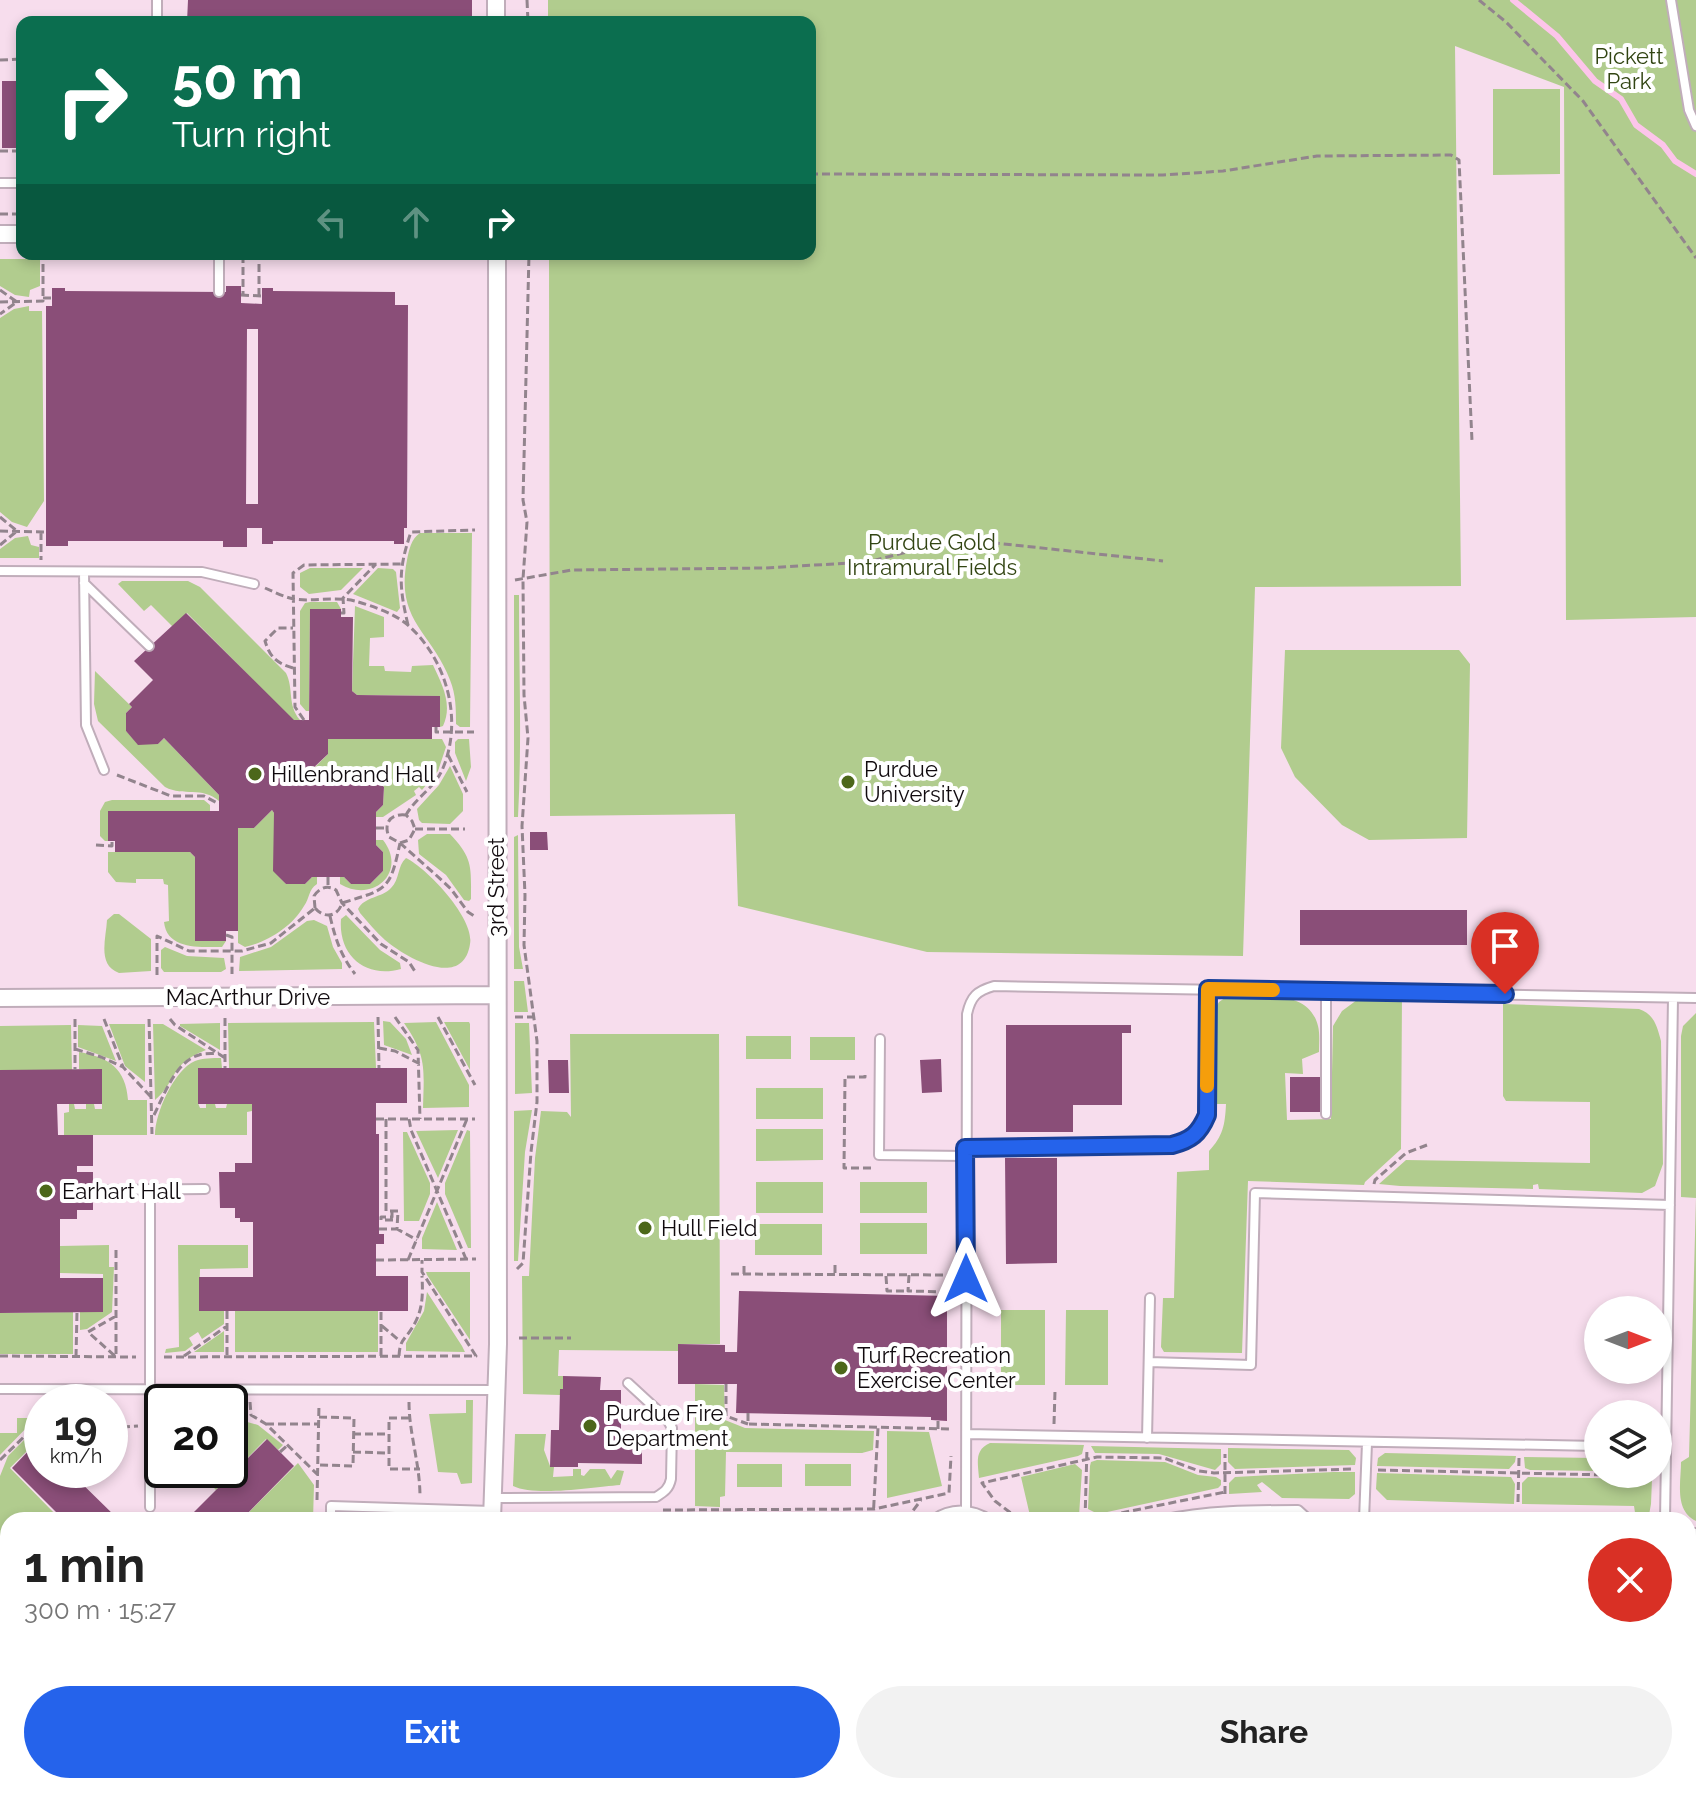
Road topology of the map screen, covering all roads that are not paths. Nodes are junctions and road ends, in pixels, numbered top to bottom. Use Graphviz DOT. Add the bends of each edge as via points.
graph roads {
  1 [pos="1671,0"];
  2 [pos="1696,126"];
  3 [pos="219,260"];
  4 [pos="497,260"];
  5 [pos="219,292"];
  6 [pos="0,571"];
  7 [pos="84,572"];
  8 [pos="84,583"];
  9 [pos="254,584"];
  10 [pos="149,646"];
  11 [pos="104,770"];
  12 [pos="1208,989"];
  13 [pos="1326,991"];
  14 [pos="496,995"];
  15 [pos="0,998"];
  16 [pos="1673,998"];
  17 [pos="1696,998"];
  18 [pos="880,1039"];
  19 [pos="1326,1114"];
  20 [pos="965,1152"];
  21 [pos="150,1189"];
  22 [pos="205,1189"];
  23 [pos="103,1190"];
  24 [pos="1670,1205"];
  25 [pos="1150,1298"];
  26 [pos="1149,1362"];
  27 [pos="628,1383"];
  28 [pos="151,1384"];
  29 [pos="0,1389"];
  30 [pos="144,1389"];
  31 [pos="248,1390"];
  32 [pos="497,1390"];
  33 [pos="1664,1400"];
  34 [pos="967,1434"];
  35 [pos="1147,1438"];
  36 [pos="1367,1443"];
  37 [pos="1584,1446"];
  38 [pos="150,1488"];
  39 [pos="1665,1488"];
  40 [pos="150,1507"];
  41 [pos="492,1510"];
  42 [pos="966,1510"];
  43 [pos="331,1512"];
  44 [pos="949,1512"];
  45 [pos="974,1512"];
  46 [pos="1212,1512"];
  47 [pos="1300,1512"];
  48 [pos="1364,1512"];
  49 [pos="1665,1512"];
  1 -- 2 [label="lane"];
  3 -- 5 [label="lane"];
  4 -- 14 [label="street, 3rd Street"];
  6 -- 7 [label="lane"];
  7 -- 8 [label="lane"];
  7 -- 9 [label="lane" via="202,572"];
  8 -- 10 [label="lane"];
  8 -- 11 [label="lane" via="86,725"];
  12 -- 13 [label="lane"];
  12 -- 20 [label="lane" via="1207,1115 1189,1141"];
  12 -- 20 [label="lane" via="980,990 970,1000 967,1014"];
  13 -- 16 [label="lane"];
  13 -- 19 [label="lane"];
  14 -- 15 [label="street, MacArthur Drive"];
  14 -- 32 [label="street, 3rd Street"];
  16 -- 17 [label="lane"];
  16 -- 24 [label="lane"];
  18 -- 20 [label="lane" via="879,1155"];
  20 -- 34 [label="lane"];
  21 -- 22 [label="lane"];
  21 -- 23 [label="lane"];
  21 -- 28 [label="lane"];
  24 -- 26 [label="lane" via="1255,1193 1251,1365"];
  24 -- 33 [label="lane"];
  25 -- 26 [label="lane"];
  26 -- 35 [label="lane"];
  27 -- 41 [label="lane" via="672,1428 671,1479 664,1492 656,1497"];
  29 -- 30 [label="lane"];
  31 -- 32 [label="lane"];
  32 -- 41 [label="street, 3rd Street"];
  34 -- 35 [label="lane"];
  34 -- 42 [label="lane"];
  35 -- 36 [label="lane"];
  36 -- 37 [label="lane"];
  36 -- 48 [label="lane"];
  38 -- 40 [label="lane"];
  39 -- 49 [label="lane"];
  41 -- 43 [label="lane" via="331,1506"];
  42 -- 44 [label="lane"];
  42 -- 45 [label="lane"];
  46 -- 47 [label="lane"];
}
